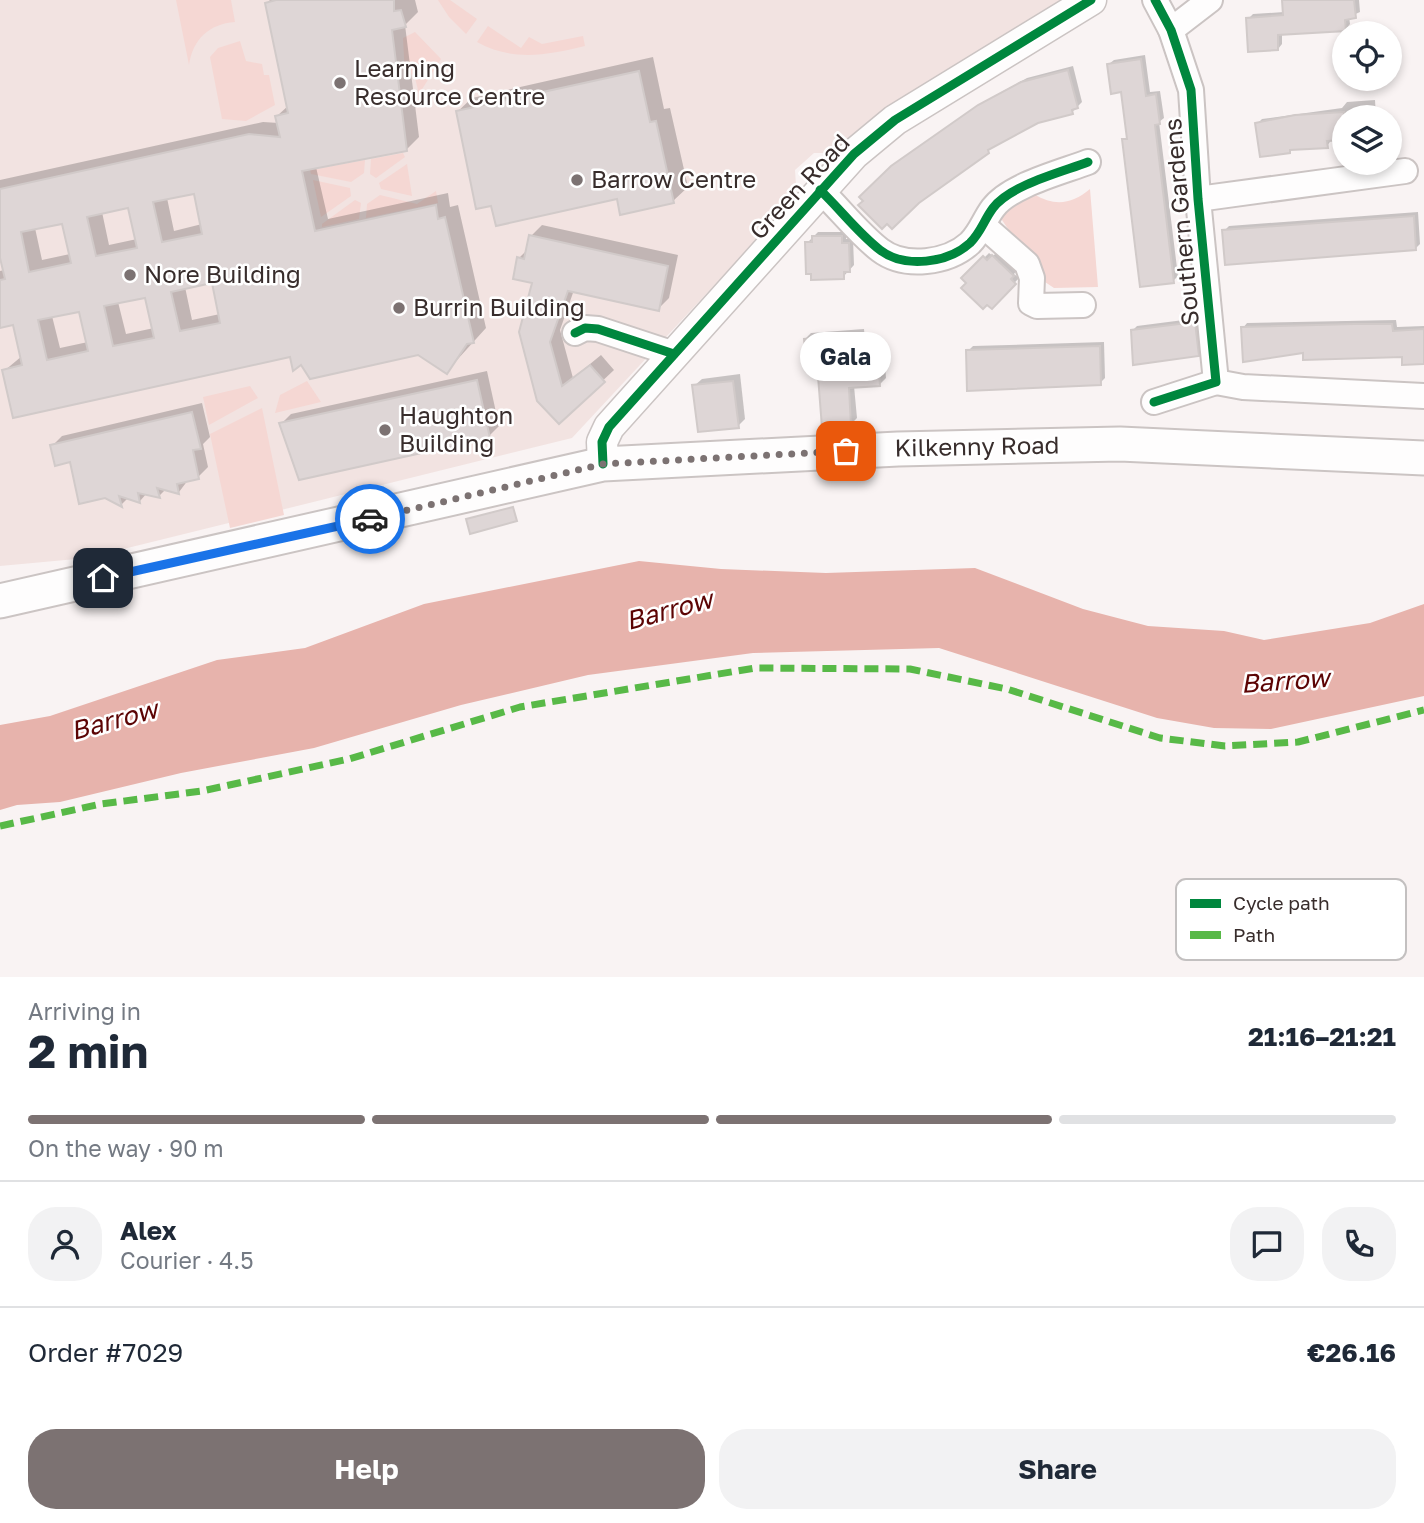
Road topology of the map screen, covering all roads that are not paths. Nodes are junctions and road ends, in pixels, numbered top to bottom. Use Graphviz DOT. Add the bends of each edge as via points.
graph roads {
  1 [pos="1091,0"];
  2 [pos="1155,0"];
  3 [pos="1210,0"];
  4 [pos="1171,30"];
  5 [pos="1088,162"];
  6 [pos="1405,171"];
  7 [pos="820,190"];
  8 [pos="1198,199"];
  9 [pos="985,227"];
  10 [pos="1083,305"];
  11 [pos="575,333"];
  12 [pos="674,354"];
  13 [pos="1216,382"];
  14 [pos="1424,396"];
  15 [pos="1154,402"];
  16 [pos="1424,457"];
  17 [pos="603,464"];
  18 [pos="0,601"];
  1 -- 7 [label="street, Green Road" via="895,120"];
  2 -- 4 [label="street, Southern Gardens"];
  3 -- 4 [label="street"];
  4 -- 8 [label="street, Southern Gardens" via="1191,90"];
  5 -- 9 [label="street" via="1018,189 993,208"];
  6 -- 8 [label="street, Southern Gardens"];
  7 -- 9 [label="street" via="893,258 944,259 968,245"];
  7 -- 12 [label="street, Green Road"];
  8 -- 13 [label="street, Southern Gardens"];
  9 -- 10 [label="street" via="1027,264 1032,278 1031,303"];
  11 -- 12 [label="street" via="598,329"];
  12 -- 17 [label="street, Green Road" via="609,427 602,442"];
  13 -- 14 [label="street"];
  13 -- 15 [label="street"];
  16 -- 17 [label="main road, Kilkenny Road" via="1120,444 898,449"];
  17 -- 18 [label="main road, Kilkenny Road"];
}
